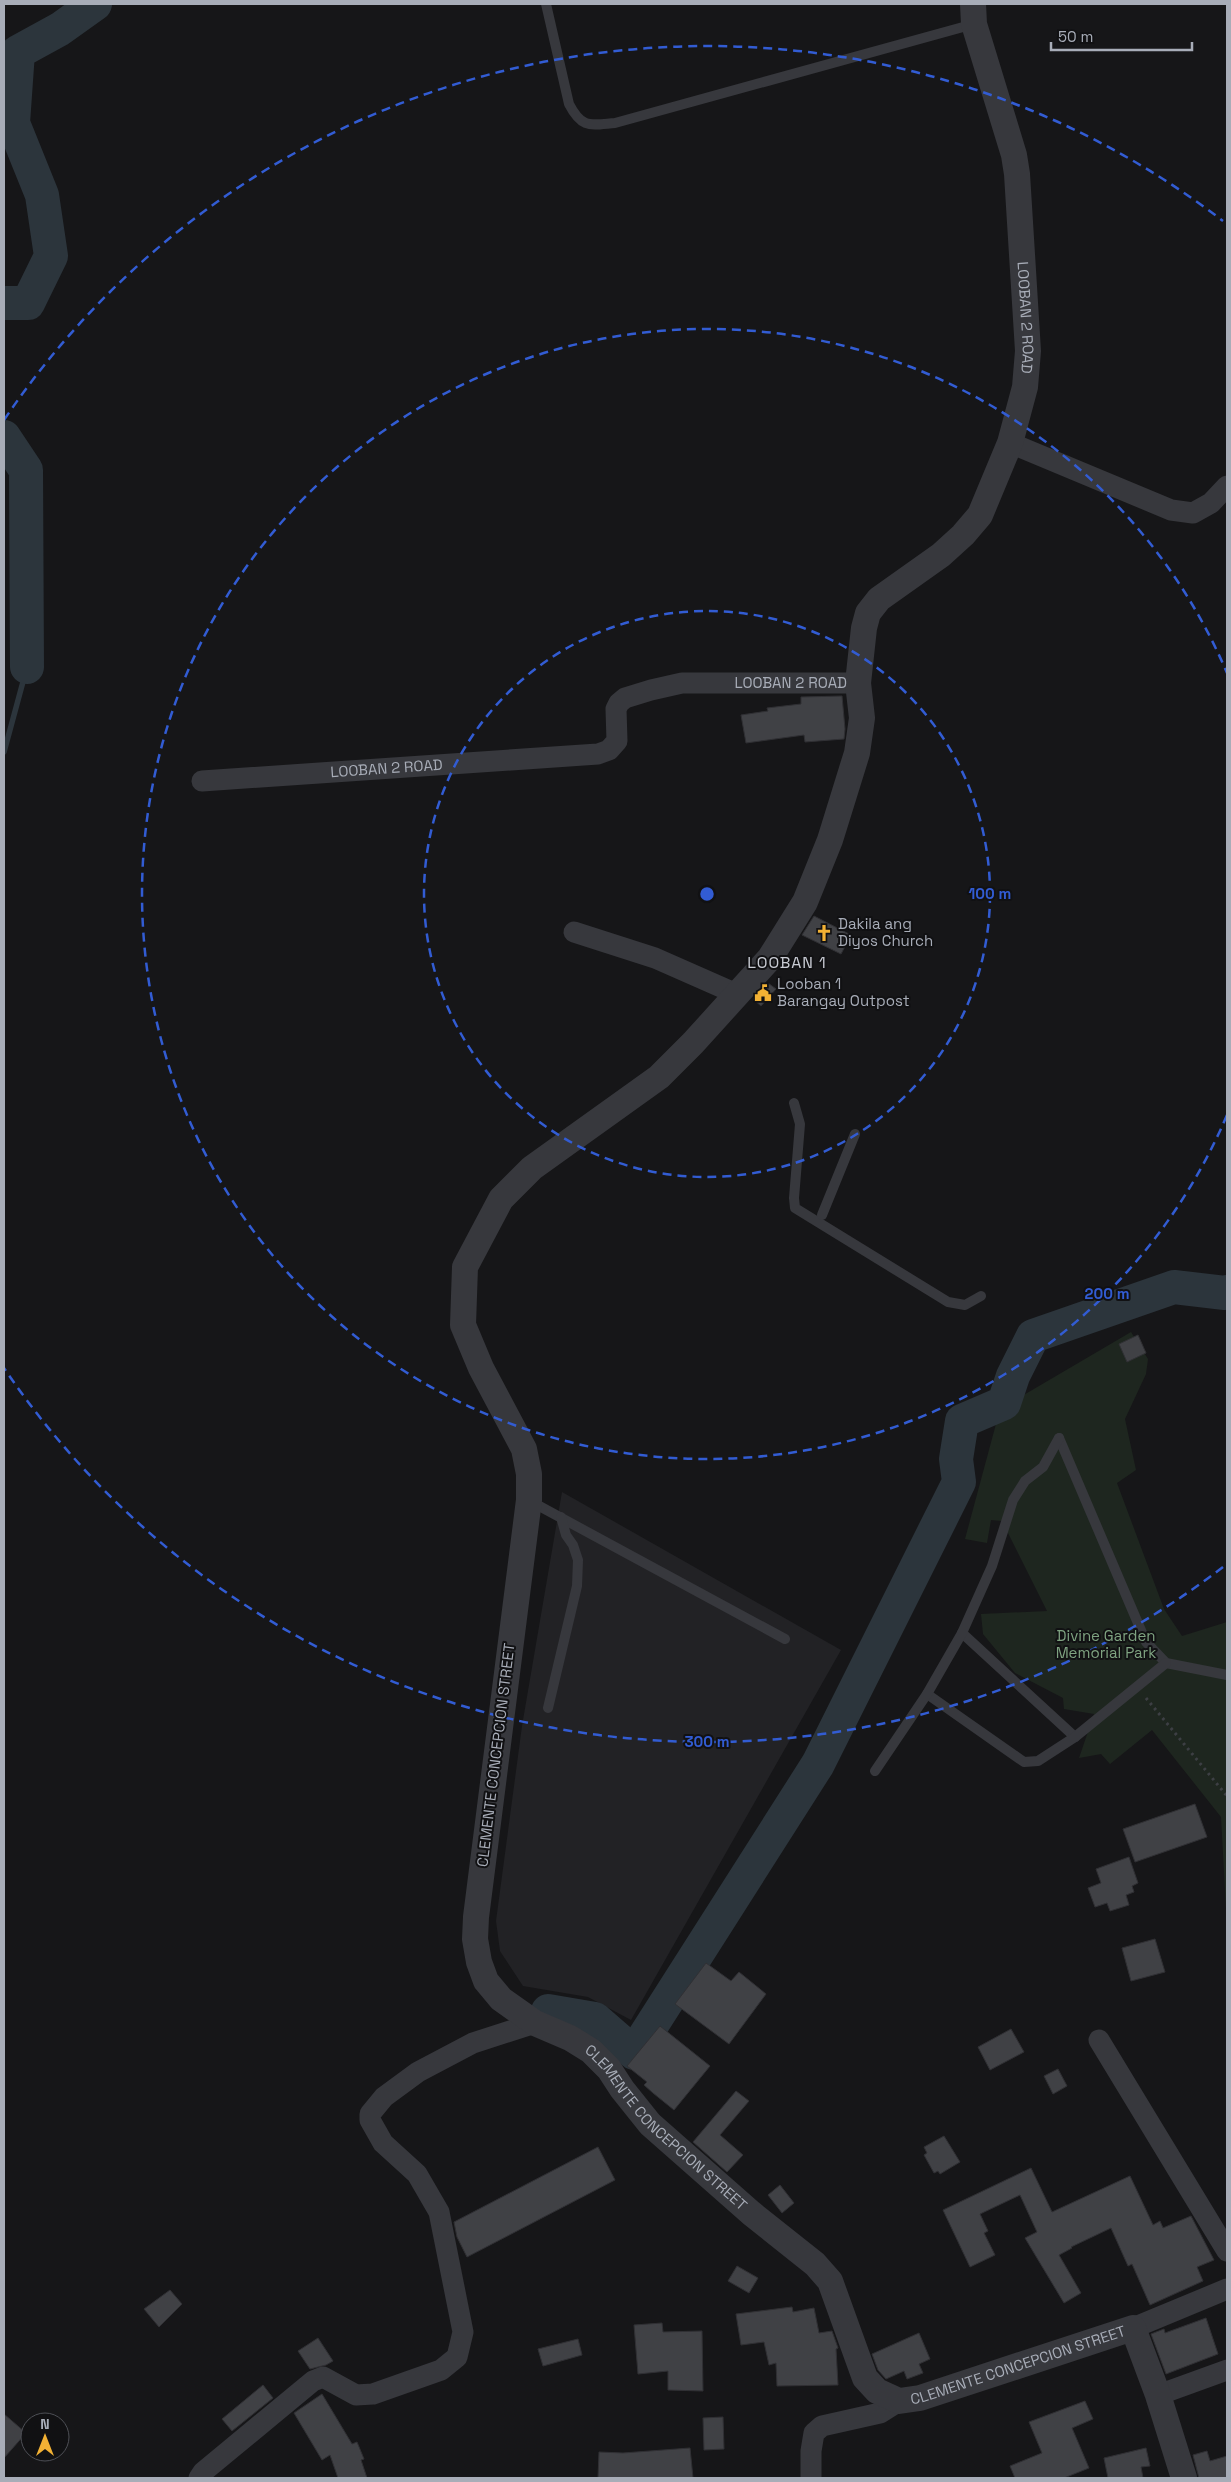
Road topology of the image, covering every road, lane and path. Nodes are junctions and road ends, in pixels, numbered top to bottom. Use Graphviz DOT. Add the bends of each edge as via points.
graph roads {
  1 [pos="546,4"];
  2 [pos="974,14"];
  3 [pos="1010,443"];
  4 [pos="1227,486"];
  5 [pos="858,683"];
  6 [pos="202,781"];
  7 [pos="574,932"];
  8 [pos="739,995"];
  9 [pos="794,1103"];
  10 [pos="855,1134"];
  11 [pos="822,1215"];
  12 [pos="981,1296"];
  13 [pos="529,1500"];
  14 [pos="561,1517"];
  15 [pos="962,1634"];
  16 [pos="785,1639"];
  17 [pos="1166,1664"];
  18 [pos="1227,1675"];
  19 [pos="1138,1688"];
  20 [pos="927,1694"];
  21 [pos="548,1708"];
  22 [pos="1075,1737"];
  23 [pos="875,1771"];
  24 [pos="1227,1796"];
  25 [pos="535,2023"];
  26 [pos="1098,2040"];
  27 [pos="1227,2251"];
  28 [pos="1227,2289"];
  29 [pos="1133,2328"];
  30 [pos="1227,2370"];
  31 [pos="1158,2395"];
  32 [pos="899,2401"];
  33 [pos="200,2478"];
  34 [pos="811,2478"];
  35 [pos="1184,2478"];
  1 -- 2 [label="lane" via="569,104 576,118 589,125 615,123"];
  2 -- 3 [label="street, LOOBAN 2 ROAD" via="1017,174 1028,351 1025,387"];
  3 -- 4 [label="street" via="1171,510 1192,513 1210,503"];
  3 -- 5 [label="street, LOOBAN 2 ROAD" via="980,515 941,555 879,599 868,613"];
  5 -- 6 [label="street, LOOBAN 2 ROAD" via="682,683 651,690 619,703 616,709 617,741 609,750 598,754"];
  5 -- 8 [label="street, CLEMENTE CONCEPCION STREET" via="862,718 857,753 830,840 804,902 770,958"];
  7 -- 8 [label="street" via="655,958"];
  8 -- 13 [label="street, CLEMENTE CONCEPCION STREET" via="659,1077 532,1168 501,1199 465,1268 463,1325 481,1368 524,1449 529,1474"];
  9 -- 12 [label="lane" via="800,1124 795,1208 948,1302 965,1305"];
  10 -- 11 [label="lane"];
  13 -- 14 [label="lane"];
  13 -- 25 [label="street, CLEMENTE CONCEPCION STREET" via="475,1939 486,1981 501,1999"];
  14 -- 16 [label="lane"];
  14 -- 21 [label="lane" via="578,1560 577,1586"];
  15 -- 17 [label="lane" via="992,1566 1013,1500 1025,1481 1042,1467 1059,1438 1146,1642"];
  15 -- 20 [label="lane"];
  15 -- 22 [label="lane"];
  17 -- 18 [label="lane"];
  17 -- 19 [label="lane"];
  19 -- 22 [label="lane"];
  19 -- 24 [label="path"];
  20 -- 22 [label="lane" via="1024,1762 1038,1761"];
  20 -- 23 [label="lane"];
  25 -- 32 [label="street, CLEMENTE CONCEPCION STREET" via="591,2051 608,2068 650,2124 751,2213 816,2264 830,2281 865,2378 877,2391"];
  25 -- 33 [label="street" via="472,2043 418,2072 384,2097 370,2114 383,2143 417,2174 439,2212 463,2332 457,2357 440,2370 373,2394 356,2395 323,2377 313,2381 203,2472"];
  26 -- 27 [label="street"];
  28 -- 29 [label="street"];
  29 -- 31 [label="street, CLEMENTE CONCEPCION STREET"];
  29 -- 32 [label="street, CLEMENTE CONCEPCION STREET" via="920,2398"];
  30 -- 31 [label="street"];
  31 -- 35 [label="street, CLEMENTE CONCEPCION STREET"];
  32 -- 34 [label="street" via="880,2413 822,2426 814,2433"];
}
